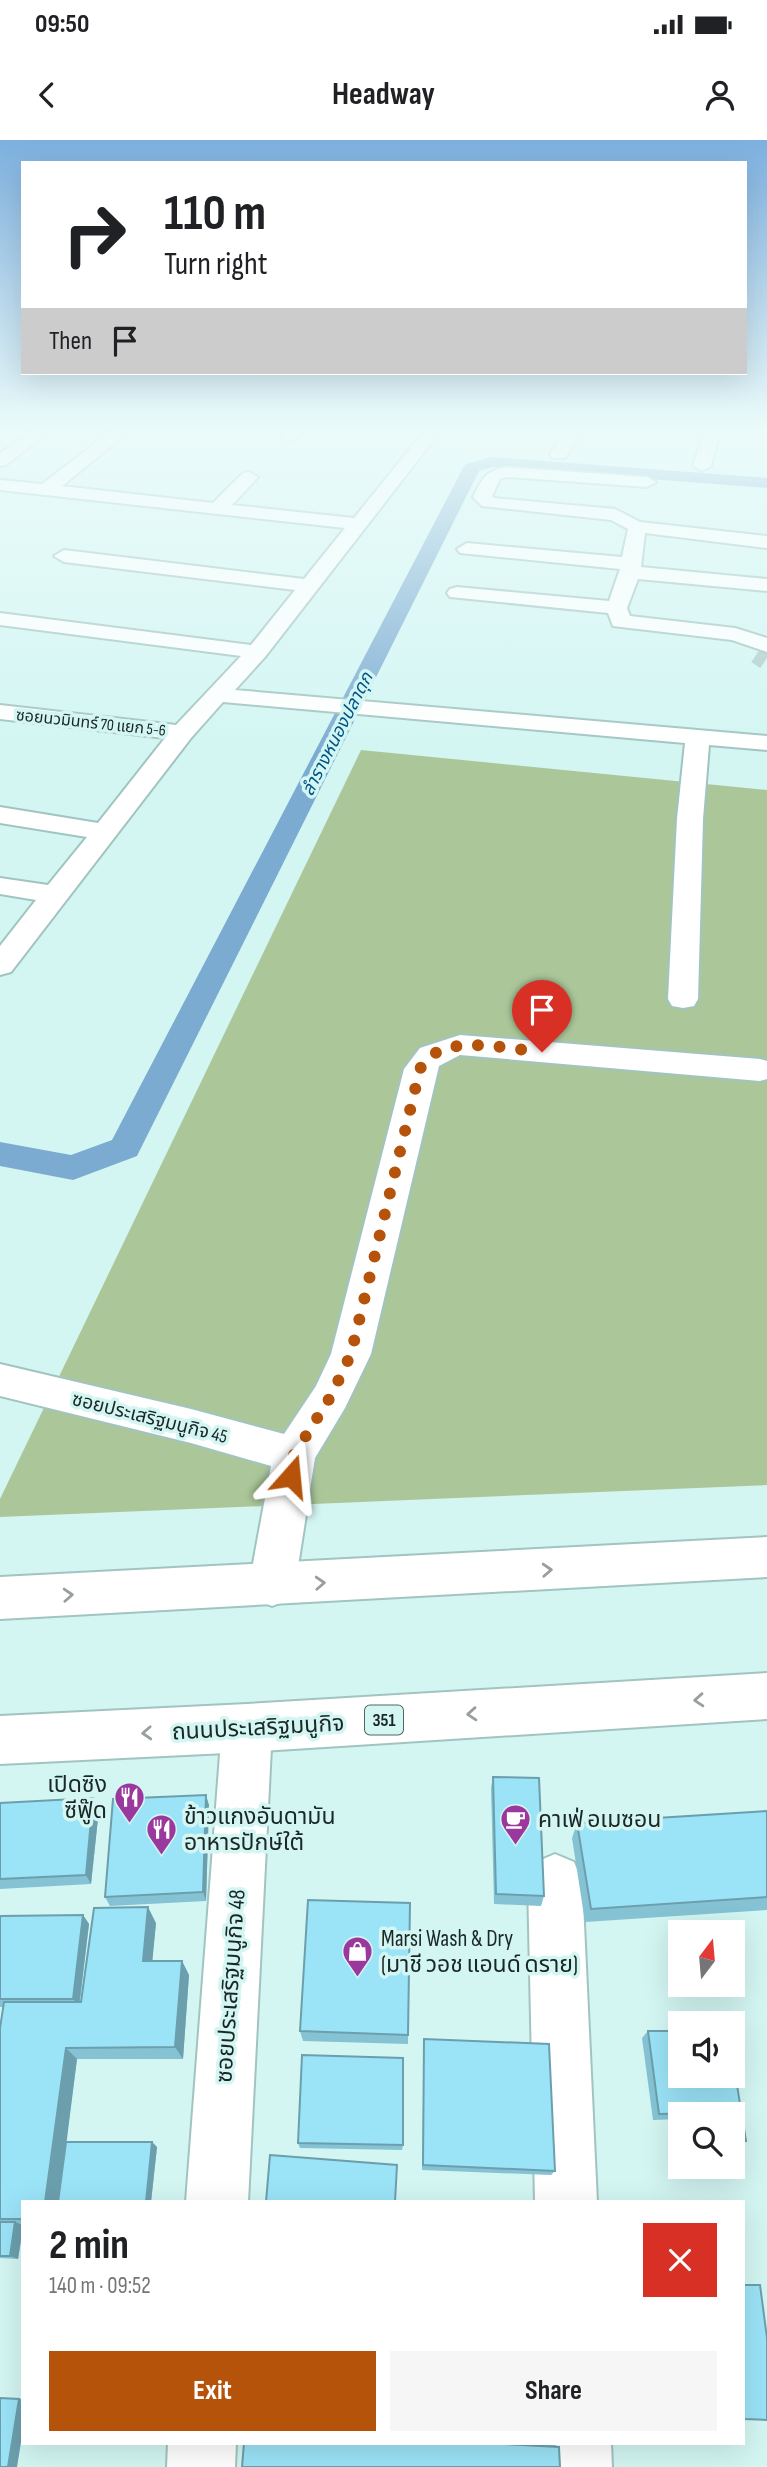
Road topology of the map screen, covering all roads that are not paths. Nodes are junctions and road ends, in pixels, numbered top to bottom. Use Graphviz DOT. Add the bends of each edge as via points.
graph roads {
  1 [pos="349,538"];
  2 [pos="635,538"];
  3 [pos="729,538"];
  4 [pos="767,542"];
  5 [pos="467,549"];
  6 [pos="64,556"];
  7 [pos="631,568"];
  8 [pos="767,585"];
  9 [pos="310,586"];
  10 [pos="457,593"];
  11 [pos="496,597"];
  12 [pos="617,608"];
  13 [pos="486,617"];
  14 [pos="0,619"];
  15 [pos="760,646"];
  16 [pos="257,652"];
  17 [pos="217,695"];
  18 [pos="0,712"];
  19 [pos="182,733"];
  20 [pos="698,737"];
  21 [pos="767,743"];
  22 [pos="0,815"];
  23 [pos="106,832"];
  24 [pos="0,886"];
  25 [pos="55,895"];
  26 [pos="4,954"];
  27 [pos="683,999"];
  28 [pos="760,1070"];
  29 [pos="0,1380"];
  30 [pos="294,1455"];
  31 [pos="767,1558"];
  32 [pos="272,1585"];
  33 [pos="0,1598"];
  34 [pos="767,1696"];
  35 [pos="247,1728"];
  36 [pos="0,1740"];
  37 [pos="555,1881"];
  38 [pos="217,2200"];
  39 [pos="566,2200"];
  40 [pos="202,2445"];
  41 [pos="577,2445"];
  42 [pos="201,2467"];
  43 [pos="578,2467"];
  1 -- 9 [label="street"];
  2 -- 7 [label="street"];
  3 -- 4 [label="street"];
  5 -- 7 [label="street"];
  6 -- 9 [label="street"];
  7 -- 8 [label="street"];
  7 -- 12 [label="street"];
  9 -- 16 [label="street"];
  10 -- 11 [label="street"];
  11 -- 12 [label="street"];
  11 -- 13 [label="street"];
  12 -- 15 [label="street" via="621,621 735,634"];
  14 -- 16 [label="street"];
  16 -- 17 [label="street"];
  17 -- 19 [label="street"];
  17 -- 20 [label="street"];
  18 -- 19 [label="street, ซอยนวมินทร์ 70 แยก 5-6"];
  19 -- 23 [label="street"];
  20 -- 21 [label="street"];
  20 -- 27 [label="street"];
  22 -- 23 [label="street"];
  23 -- 25 [label="street"];
  24 -- 25 [label="street"];
  25 -- 26 [label="street"];
  28 -- 30 [label="street" via="460,1045 426,1057 351,1354"];
  29 -- 30 [label="street, ซอยประเสริฐมนูกิจ 45"];
  30 -- 32 [label="street"];
  32 -- 31 [label="street, one-way"];
  33 -- 32 [label="street, one-way"];
  34 -- 35 [label="street, ถนนประเสริฐมนูกิจ / 351, one-way"];
  35 -- 36 [label="street, ถนนประเสริฐมนูกิจ / 351, one-way"];
  35 -- 38 [label="street, ซอยประเสริฐมนูกิจ 48"];
  37 -- 39 [label="street"];
  40 -- 42 [label="street"];
  41 -- 43 [label="street"];
}
